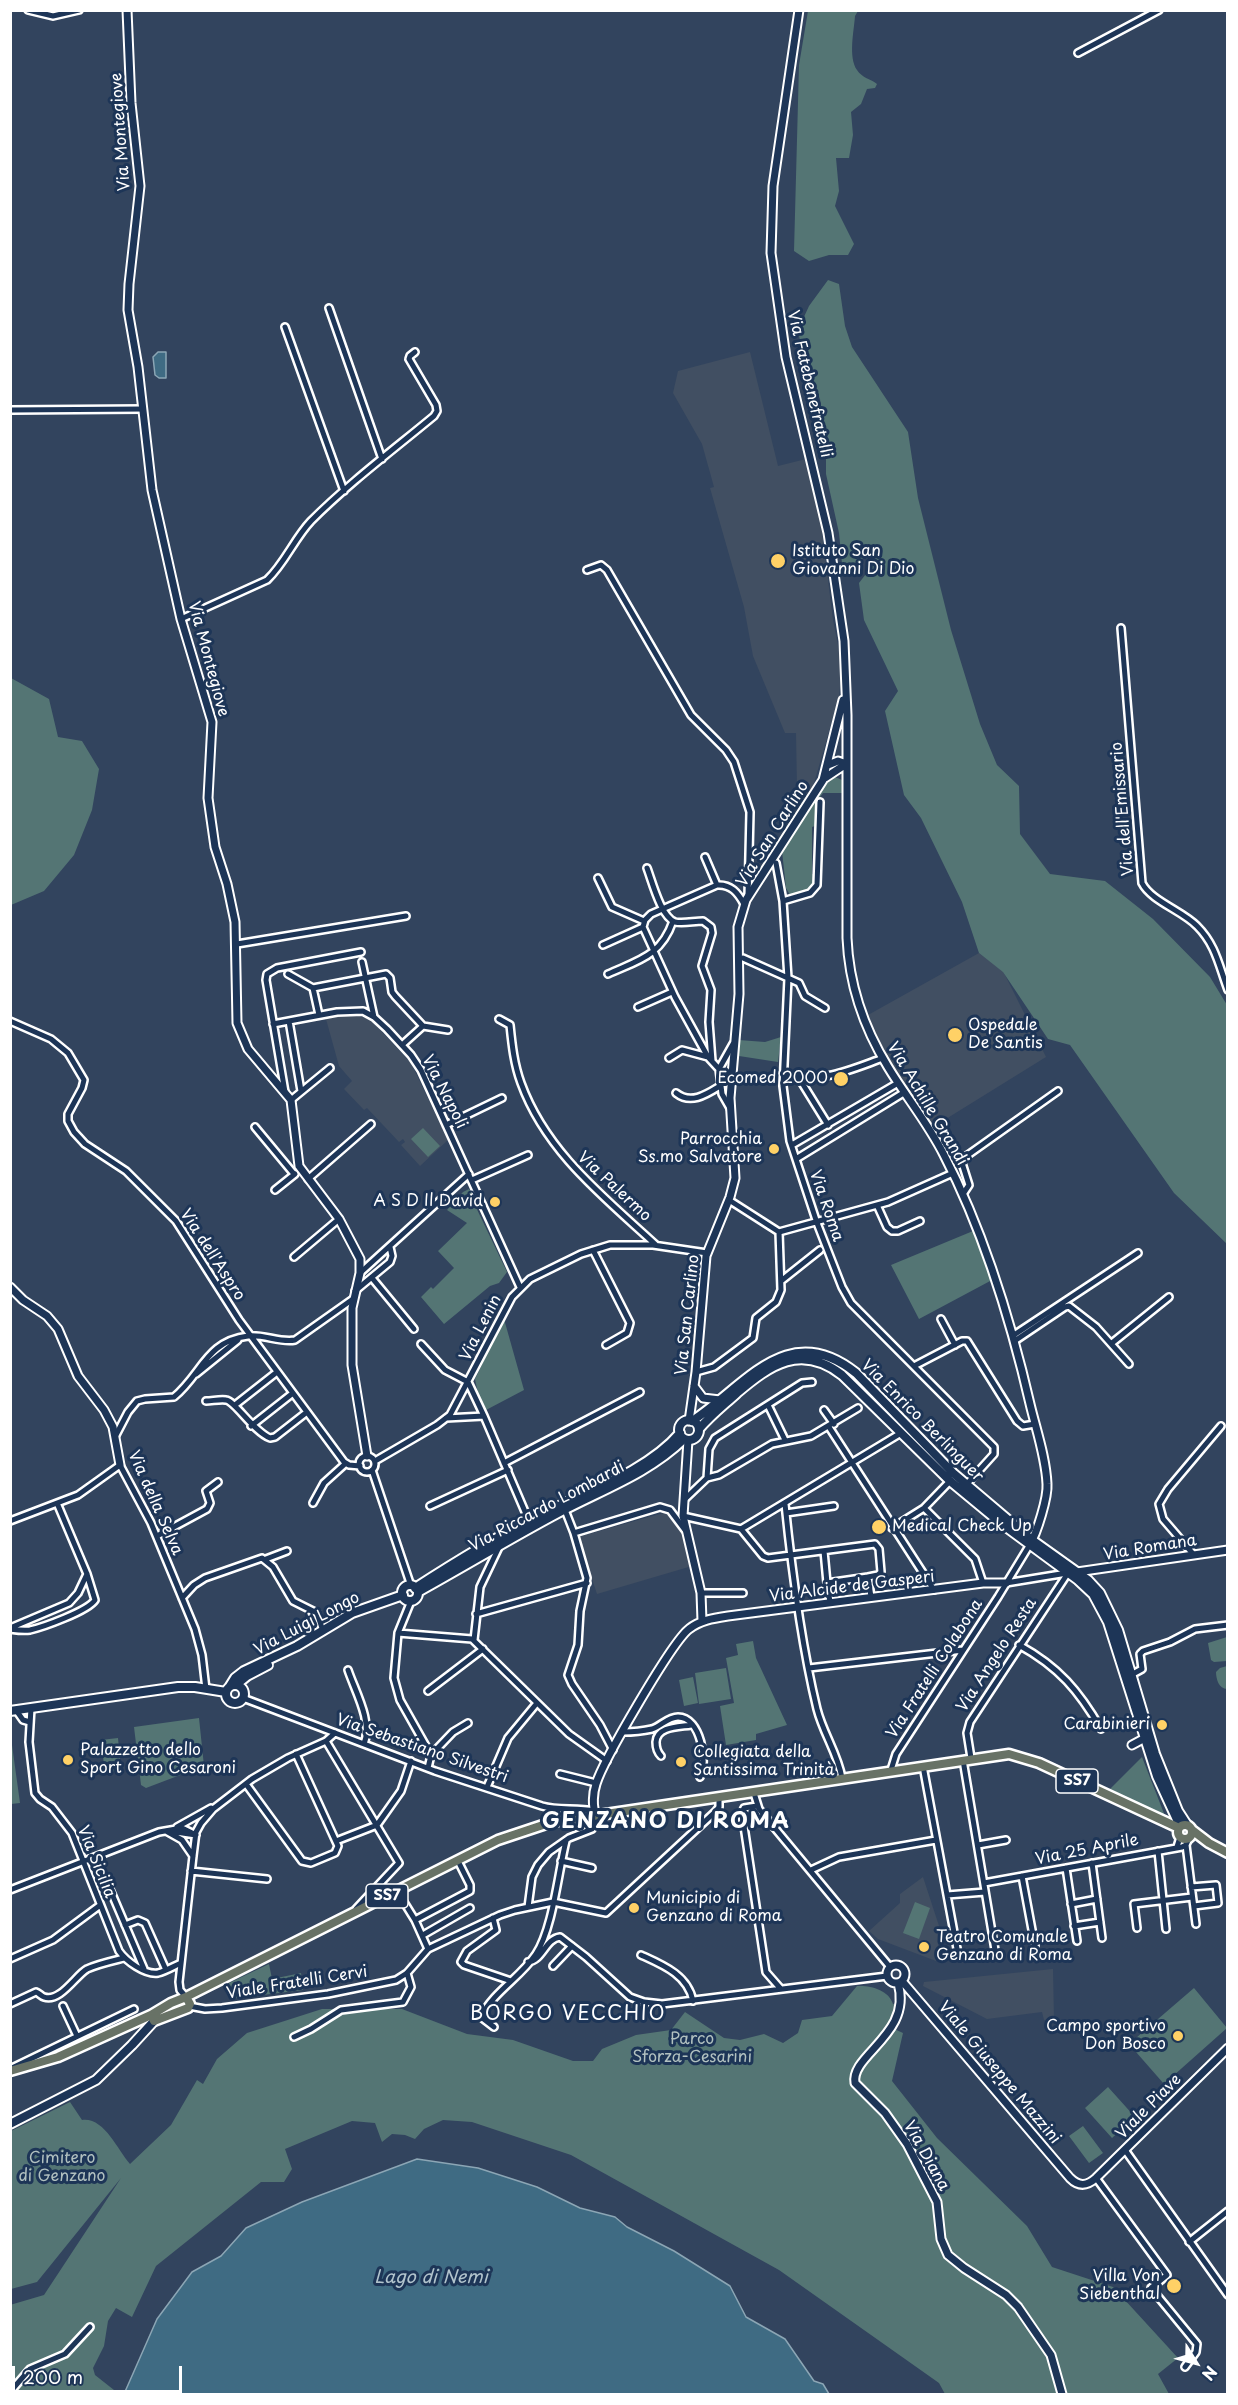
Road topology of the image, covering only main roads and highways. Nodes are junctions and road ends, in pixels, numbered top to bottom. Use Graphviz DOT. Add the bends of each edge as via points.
graph roads {
  1 [pos="691,1421"];
  2 [pos="699,1429"];
  3 [pos="684,1437"];
  4 [pos="1031,1543"];
  5 [pos="415,1588"];
  6 [pos="406,1598"];
  7 [pos="231,1688"];
  8 [pos="13,1710"];
  9 [pos="1171,1820"];
  10 [pos="1185,1833"];
  11 [pos="1227,1852"];
  12 [pos="152,2018"];
  13 [pos="10,2070"];
  14 [pos="10,2124"];
  1 -- 2 [label="main road"];
  1 -- 3 [label="main road, Via Enrico Berlinguer" via="681,1425"];
  1 -- 4 [label="main road, Via Enrico Berlinguer" via="777,1358 811,1354 831,1359 861,1378 966,1485"];
  2 -- 3 [label="main road, Via Enrico Berlinguer" via="696,1437"];
  2 -- 4 [label="main road, Via Enrico Berlinguer" via="765,1371 783,1362 802,1359 823,1363 838,1372 898,1436"];
  3 -- 5 [label="main road, Via Riccardo Lombardi"];
  3 -- 5 [label="main road, Via Riccardo Lombardi" via="666,1455 636,1474"];
  4 -- 9 [label="main road" via="1089,1590 1103,1610"];
  4 -- 10 [label="main road" via="1091,1583 1106,1602"];
  5 -- 6 [label="main road" via="404,1589"];
  5 -- 6 [label="main road" via="416,1599"];
  6 -- 7 [label="main road, Via Luigi Longo" via="354,1618"];
  6 -- 7 [label="main road, Via Luigi Longo" via="356,1611 290,1650 244,1671"];
  7 -- 7 [label="main road" via="243,1690 243,1698 236,1703 226,1698"];
  7 -- 8 [label="main road" via="175,1687"];
  9 -- 10 [label="main road, SS7"];
  9 -- 12 [label="main road, SS7" via="1023,1756 1004,1754 595,1813 541,1824 503,1838 353,1912 188,2002 171,2003"];
  10 -- 11 [label="main road, SS7"];
  12 -- 13 [label="main road, SS7" via="58,2057"];
  12 -- 14 [label="main road" via="132,2045 96,2080"];
}
